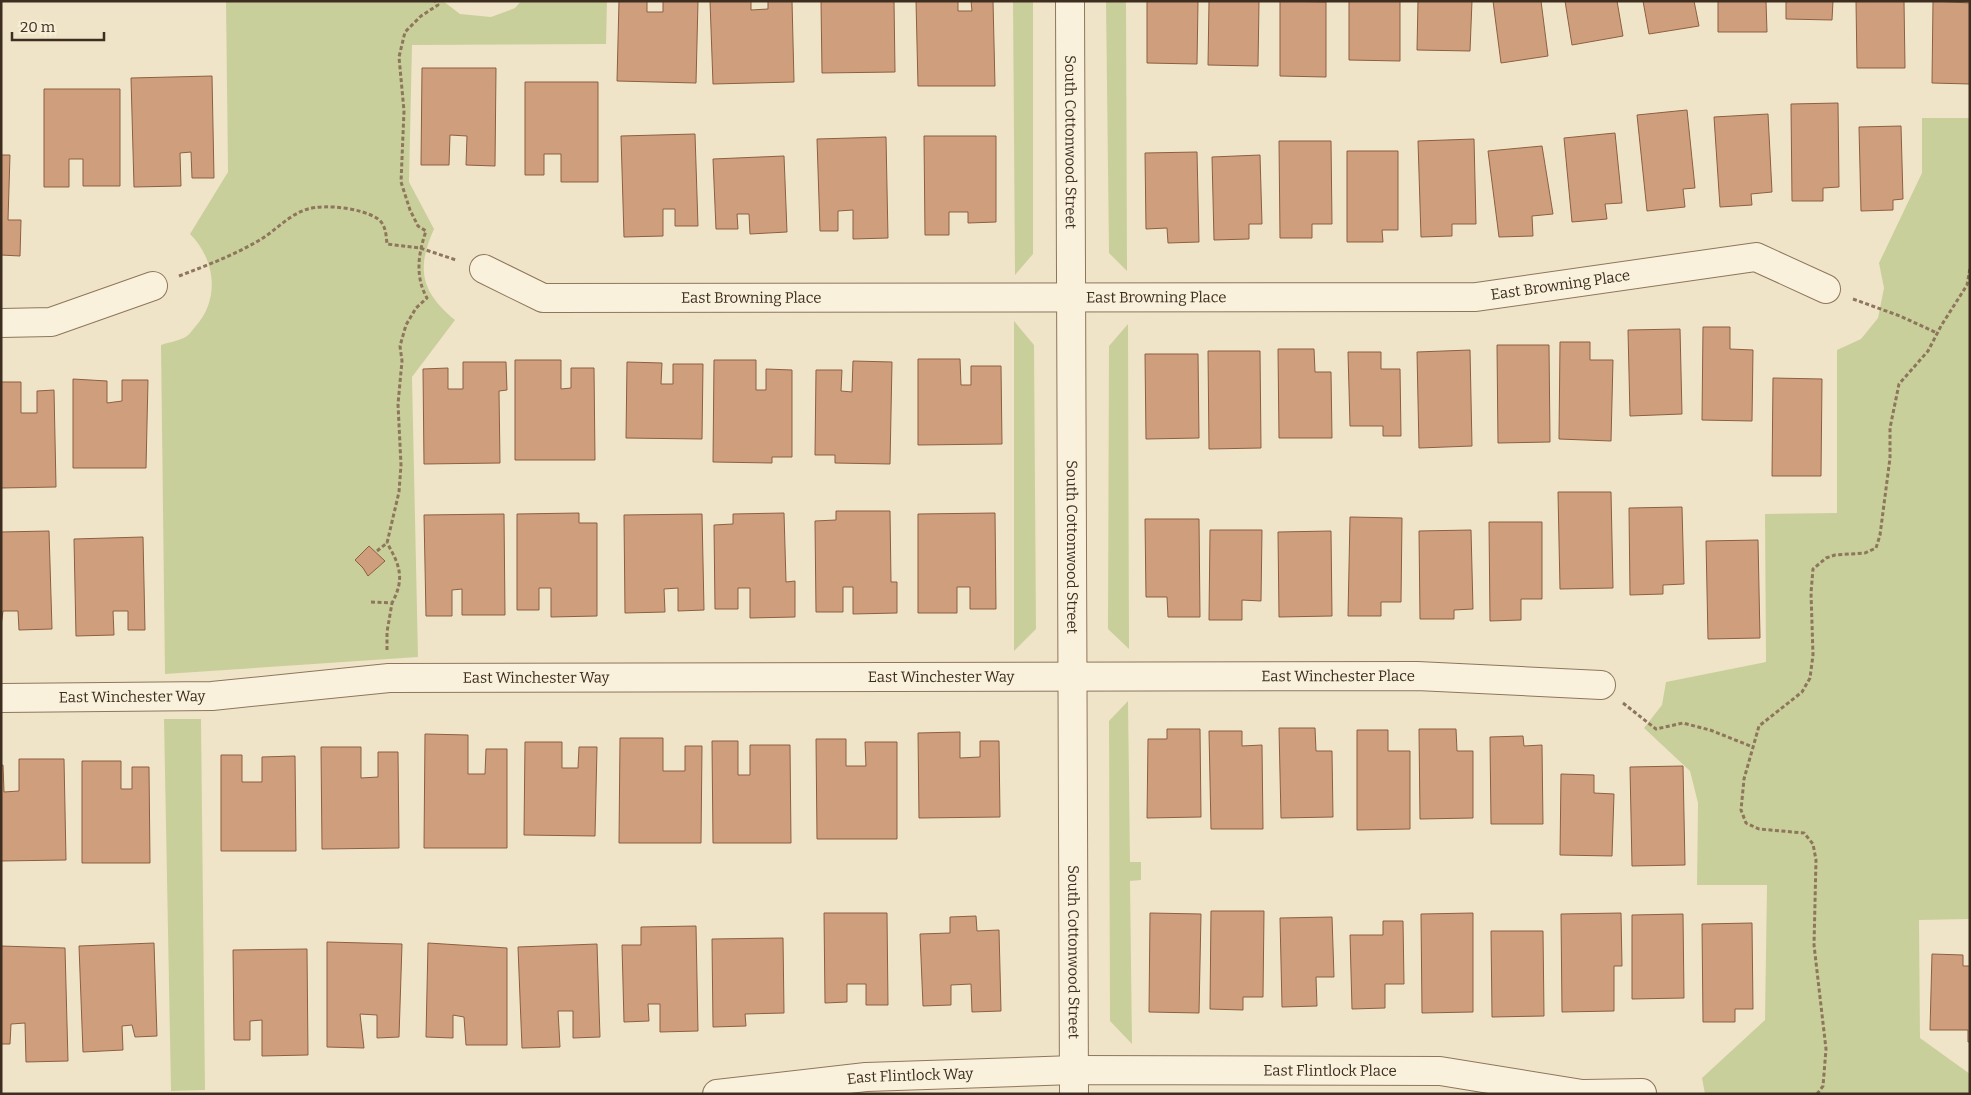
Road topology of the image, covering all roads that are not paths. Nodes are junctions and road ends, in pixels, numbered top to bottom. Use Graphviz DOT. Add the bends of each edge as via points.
graph roads {
  1 [pos="1070,1"];
  2 [pos="484,269"];
  3 [pos="153,286"];
  4 [pos="1826,289"];
  5 [pos="1071,298"];
  6 [pos="1,323"];
  7 [pos="1073,677"];
  8 [pos="1601,685"];
  9 [pos="1,698"];
  10 [pos="1074,1082"];
  11 [pos="1642,1093"];
  12 [pos="717,1094"];
  13 [pos="1583,1094"];
  1 -- 5 [label="street, South Cottonwood Street"];
  2 -- 5 [label="street, East Browning Place" via="543,298"];
  3 -- 6 [label="street" via="51,322"];
  4 -- 5 [label="street, East Browning Place" via="1756,257 1476,297"];
  5 -- 7 [label="street, South Cottonwood Street"];
  7 -- 8 [label="street, East Winchester Place" via="1417,676"];
  7 -- 9 [label="street, East Winchester Way" via="390,678 212,696"];
  7 -- 10 [label="street, South Cottonwood Street"];
  10 -- 12 [label="street, East Flintlock Way" via="866,1077"];
  10 -- 13 [label="street, East Flintlock Place" via="1440,1071"];
  11 -- 13 [label="street, East Flintlock Place"];
}
